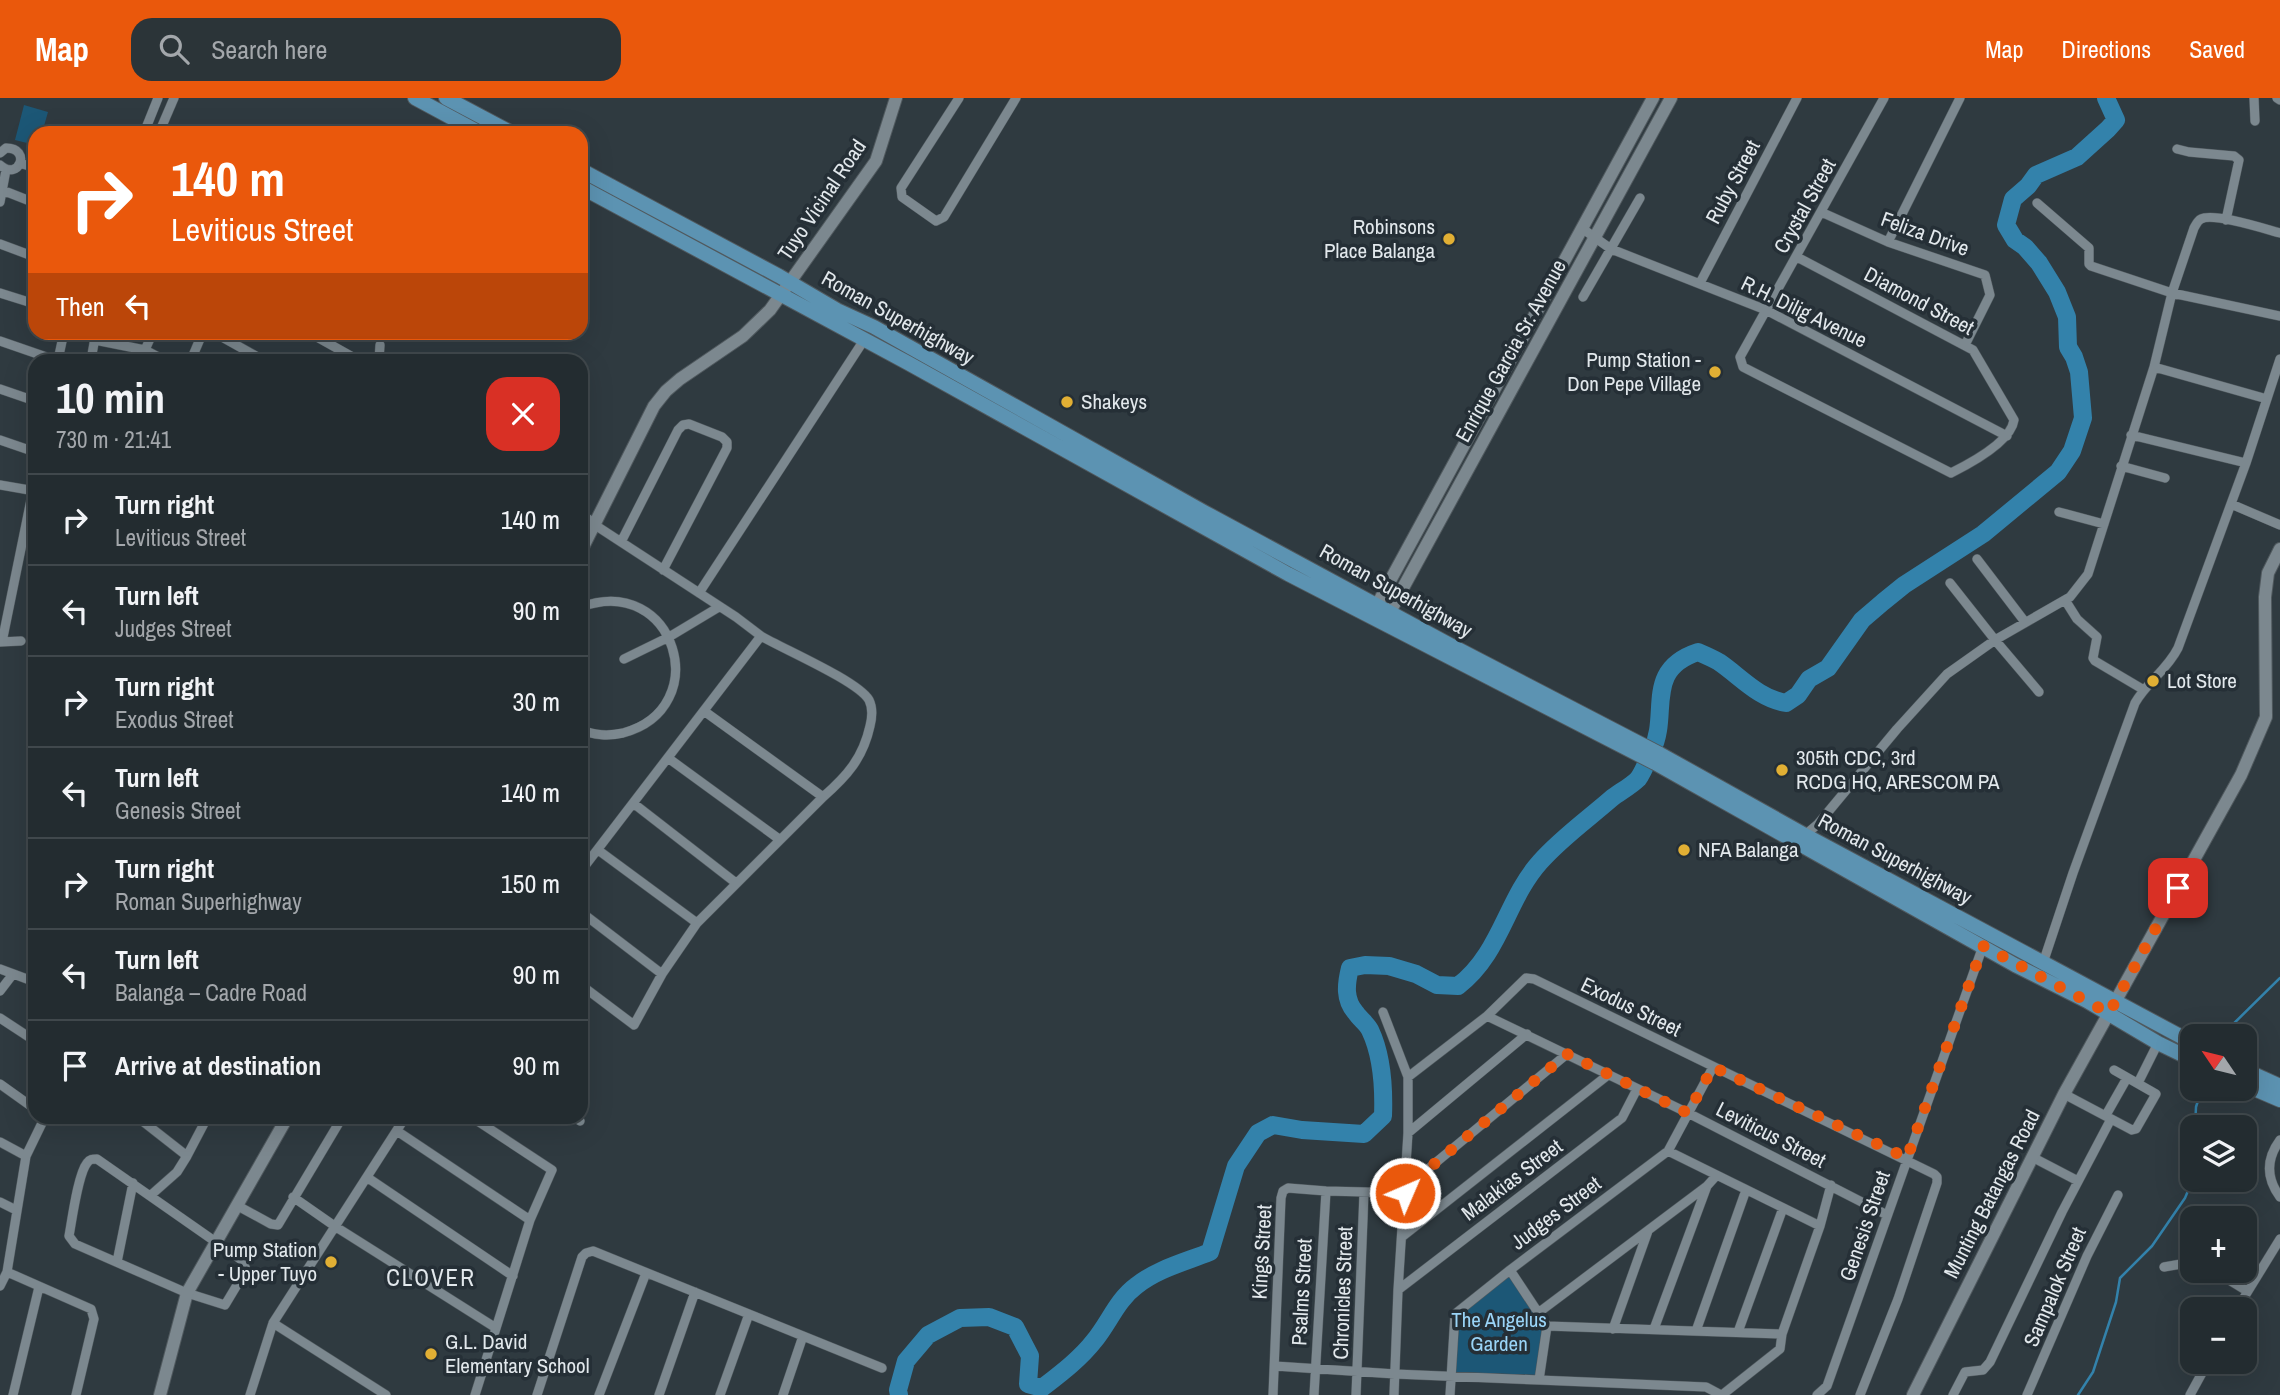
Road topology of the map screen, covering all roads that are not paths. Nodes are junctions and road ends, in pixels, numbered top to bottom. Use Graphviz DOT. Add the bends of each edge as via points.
graph roads {
  1 [pos="158,98"];
  2 [pos="174,98"];
  3 [pos="415,98"];
  4 [pos="446,98"];
  5 [pos="896,98"];
  6 [pos="959,98"];
  7 [pos="1016,98"];
  8 [pos="1653,98"];
  9 [pos="1671,98"];
  10 [pos="1797,98"];
  11 [pos="1884,98"];
  12 [pos="1960,98"];
  13 [pos="2254,98"];
  14 [pos="2255,121"];
  15 [pos="147,126"];
  16 [pos="162,126"];
  17 [pos="467,126"];
  18 [pos="499,126"];
  19 [pos="2176,149"];
  20 [pos="0,153"];
  21 [pos="20,163"];
  22 [pos="28,166"];
  23 [pos="3,167"];
  24 [pos="588,174"];
  25 [pos="2,190"];
  26 [pos="588,191"];
  27 [pos="1640,198"];
  28 [pos="28,199"];
  29 [pos="0,202"];
  30 [pos="2037,203"];
  31 [pos="1821,212"];
  32 [pos="2226,219"];
  33 [pos="1583,229"];
  34 [pos="2280,233"];
  35 [pos="1595,238"];
  36 [pos="1888,242"];
  37 [pos="0,244"];
  38 [pos="1611,248"];
  39 [pos="28,254"];
  40 [pos="1797,257"];
  41 [pos="789,282"];
  42 [pos="1700,283"];
  43 [pos="0,293"];
  44 [pos="2172,293"];
  45 [pos="781,295"];
  46 [pos="1583,297"];
  47 [pos="28,302"];
  48 [pos="1766,310"];
  49 [pos="2280,316"];
  50 [pos="110,340"];
  51 [pos="149,340"];
  52 [pos="227,340"];
  53 [pos="322,340"];
  54 [pos="863,340"];
  55 [pos="0,341"];
  56 [pos="380,345"];
  57 [pos="1965,345"];
  58 [pos="145,350"];
  59 [pos="38,354"];
  60 [pos="153,354"];
  61 [pos="252,354"];
  62 [pos="347,354"];
  63 [pos="379,354"];
  64 [pos="2280,359"];
  65 [pos="2154,367"];
  66 [pos="0,389"];
  67 [pos="28,399"];
  68 [pos="2266,399"];
  69 [pos="2131,435"];
  70 [pos="2007,436"];
  71 [pos="0,440"];
  72 [pos="28,450"];
  73 [pos="2246,463"];
  74 [pos="2121,466"];
  75 [pos="2165,478"];
  76 [pos="0,485"];
  77 [pos="28,490"];
  78 [pos="2231,503"];
  79 [pos="2059,512"];
  80 [pos="28,518"];
  81 [pos="588,519"];
  82 [pos="2104,524"];
  83 [pos="595,525"];
  84 [pos="2280,525"];
  85 [pos="588,538"];
  86 [pos="621,542"];
  87 [pos="2280,549"];
  88 [pos="1977,559"];
  89 [pos="663,570"];
  90 [pos="1950,583"];
  91 [pos="699,593"];
  92 [pos="2065,600"];
  93 [pos="588,605"];
  94 [pos="719,607"];
  95 [pos="1380,614"];
  96 [pos="2025,622"];
  97 [pos="669,636"];
  98 [pos="761,636"];
  99 [pos="1995,640"];
  100 [pos="1,642"];
  101 [pos="21,642"];
  102 [pos="624,659"];
  103 [pos="2144,690"];
  104 [pos="2039,692"];
  105 [pos="704,711"];
  106 [pos="588,732"];
  107 [pos="668,758"];
  108 [pos="1657,758"];
  109 [pos="823,797"];
  110 [pos="633,803"];
  111 [pos="1805,835"];
  112 [pos="779,839"];
  113 [pos="598,850"];
  114 [pos="588,862"];
  115 [pos="736,883"];
  116 [pos="588,917"];
  117 [pos="697,923"];
  118 [pos="1983,946"];
  119 [pos="2043,963"];
  120 [pos="0,969"];
  121 [pos="13,974"];
  122 [pos="662,974"];
  123 [pos="28,979"];
  124 [pos="588,990"];
  125 [pos="0,991"];
  126 [pos="2113,1007"];
  127 [pos="1383,1012"];
  128 [pos="1487,1016"];
  129 [pos="0,1018"];
  130 [pos="1527,1034"];
  131 [pos="28,1036"];
  132 [pos="2180,1037"];
  133 [pos="2158,1043"];
  134 [pos="1567,1054"];
  135 [pos="2180,1054"];
  136 [pos="1713,1067"];
  137 [pos="2114,1070"];
  138 [pos="1608,1075"];
  139 [pos="2258,1076"];
  140 [pos="1408,1077"];
  141 [pos="2127,1077"];
  142 [pos="2138,1083"];
  143 [pos="0,1084"];
  144 [pos="2280,1086"];
  145 [pos="1637,1089"];
  146 [pos="2258,1091"];
  147 [pos="2064,1094"];
  148 [pos="2280,1100"];
  149 [pos="28,1104"];
  150 [pos="1688,1113"];
  151 [pos="2109,1117"];
  152 [pos="42,1124"];
  153 [pos="146,1124"];
  154 [pos="204,1124"];
  155 [pos="284,1124"];
  156 [pos="338,1124"];
  157 [pos="401,1124"];
  158 [pos="482,1124"];
  159 [pos="397,1131"];
  160 [pos="1408,1133"];
  161 [pos="2280,1140"];
  162 [pos="0,1142"];
  163 [pos="1668,1151"];
  164 [pos="26,1156"];
  165 [pos="187,1156"];
  166 [pos="2032,1157"];
  167 [pos="1907,1158"];
  168 [pos="1716,1176"];
  169 [pos="368,1178"];
  170 [pos="2078,1181"];
  171 [pos="134,1183"];
  172 [pos="1831,1185"];
  173 [pos="1707,1186"];
  174 [pos="1405,1190"];
  175 [pos="1746,1190"];
  176 [pos="1326,1191"];
  177 [pos="1364,1193"];
  178 [pos="151,1195"];
  179 [pos="2118,1195"];
  180 [pos="293,1197"];
  181 [pos="2280,1197"];
  182 [pos="0,1202"];
  183 [pos="238,1206"];
  184 [pos="1783,1208"];
  185 [pos="16,1210"];
  186 [pos="1887,1215"];
  187 [pos="530,1220"];
  188 [pos="1820,1226"];
  189 [pos="336,1227"];
  190 [pos="1648,1231"];
  191 [pos="1403,1236"];
  192 [pos="217,1240"];
  193 [pos="2280,1240"];
  194 [pos="117,1262"];
  195 [pos="2180,1264"];
  196 [pos="2164,1267"];
  197 [pos="1510,1270"];
  198 [pos="8,1272"];
  199 [pos="646,1273"];
  200 [pos="513,1276"];
  201 [pos="2234,1283"];
  202 [pos="0,1286"];
  203 [pos="39,1287"];
  204 [pos="1398,1290"];
  205 [pos="2247,1291"];
  206 [pos="695,1292"];
  207 [pos="187,1293"];
  208 [pos="2244,1297"];
  209 [pos="1538,1313"];
  210 [pos="749,1314"];
  211 [pos="273,1323"];
  212 [pos="1547,1326"];
  213 [pos="496,1328"];
  214 [pos="1613,1329"];
  215 [pos="1654,1329"];
  216 [pos="1696,1331"];
  217 [pos="1738,1332"];
  218 [pos="1782,1334"];
  219 [pos="803,1336"];
  220 [pos="1275,1366"];
  221 [pos="882,1368"];
  222 [pos="1315,1369"];
  223 [pos="1357,1371"];
  224 [pos="1395,1374"];
  225 [pos="2201,1374"];
  226 [pos="1452,1376"];
  227 [pos="1539,1380"];
  228 [pos="252,1392"];
  229 [pos="13,1395"];
  230 [pos="76,1395"];
  231 [pos="160,1395"];
  232 [pos="264,1395"];
  233 [pos="386,1395"];
  234 [pos="475,1395"];
  235 [pos="537,1395"];
  236 [pos="599,1395"];
  237 [pos="659,1395"];
  238 [pos="720,1395"];
  239 [pos="783,1395"];
  240 [pos="1273,1395"];
  241 [pos="1314,1395"];
  242 [pos="1356,1395"];
  243 [pos="1394,1395"];
  244 [pos="1450,1395"];
  245 [pos="1722,1395"];
  246 [pos="1817,1395"];
  247 [pos="1860,1395"];
  248 [pos="1913,1395"];
  249 [pos="1953,1395"];
  250 [pos="2027,1395"];
  251 [pos="2190,1395"];
  1 -- 15 [label="street"];
  2 -- 16 [label="street"];
  3 -- 17 [label="main road"];
  4 -- 18 [label="main road"];
  5 -- 41 [label="street, Tuyo Vicinal Road" via="876,161"];
  6 -- 7 [label="street" via="901,188 902,197 936,221 944,217"];
  8 -- 33 [label="street, Enrique Garcia Sr. Avenue"];
  9 -- 35 [label="street, Enrique Garcia Sr. Avenue"];
  10 -- 42 [label="street, Ruby Street"];
  11 -- 31 [label="street, Crystal Street"];
  12 -- 36 [label="street"];
  13 -- 14 [label="street"];
  19 -- 32 [label="street" via="2239,160"];
  20 -- 21 [label="street" via="13,148"];
  21 -- 22 [label="street"];
  21 -- 23 [label="street" via="13,170"];
  23 -- 25 [label="street"];
  24 -- 41 [label="main road, Roman Superhighway"];
  25 -- 28 [label="street"];
  25 -- 29 [label="street"];
  26 -- 45 [label="main road, Roman Superhighway"];
  27 -- 38 [label="street"];
  30 -- 44 [label="street" via="2088,247 2091,267"];
  31 -- 36 [label="street, Feliza Drive"];
  31 -- 40 [label="street, Crystal Street"];
  32 -- 34 [label="street"];
  32 -- 44 [label="street" via="2204,218 2196,224"];
  33 -- 35 [label="street, R.H. Dilig Avenue"];
  33 -- 95 [label="street, Enrique Garcia Sr. Avenue"];
  35 -- 38 [label="street, R.H. Dilig Avenue"];
  35 -- 95 [label="street, Enrique Garcia Sr. Avenue"];
  36 -- 57 [label="street, Feliza Drive" via="1985,275 1990,295"];
  37 -- 39 [label="street"];
  38 -- 42 [label="street, R.H. Dilig Avenue"];
  38 -- 46 [label="street"];
  40 -- 48 [label="street, Crystal Street"];
  40 -- 57 [label="street, Diamond Street"];
  41 -- 45 [label="street, Tuyo Vicinal Road"];
  41 -- 95 [label="main road, Roman Superhighway"];
  42 -- 48 [label="street, R.H. Dilig Avenue"];
  43 -- 47 [label="street"];
  44 -- 49 [label="street"];
  44 -- 65 [label="street"];
  45 -- 54 [label="main road, Roman Superhighway"];
  45 -- 83 [label="street, Tuyo Vicinal Road" via="743,336 666,391 654,406"];
  48 -- 70 [label="street, R.H. Dilig Avenue"];
  48 -- 70 [label="street, Crystal Street" via="1740,357 1743,366 1951,473"];
  50 -- 58 [label="street"];
  51 -- 58 [label="street"];
  52 -- 61 [label="street"];
  53 -- 62 [label="street"];
  54 -- 91 [label="street"];
  54 -- 95 [label="main road, Roman Superhighway" via="1288,574"];
  55 -- 59 [label="street"];
  56 -- 63 [label="street"];
  57 -- 70 [label="street, Diamond Street" via="1977,354 2014,420"];
  58 -- 60 [label="street"];
  64 -- 68 [label="street"];
  65 -- 68 [label="street"];
  65 -- 69 [label="street"];
  66 -- 67 [label="street"];
  68 -- 73 [label="street"];
  69 -- 73 [label="street"];
  69 -- 74 [label="street"];
  71 -- 72 [label="street"];
  73 -- 78 [label="street"];
  74 -- 75 [label="street"];
  74 -- 82 [label="street"];
  76 -- 77 [label="street"];
  78 -- 84 [label="street"];
  78 -- 103 [label="street" via="2178,648 2168,666"];
  79 -- 82 [label="street"];
  80 -- 100 [label="street"];
  81 -- 83 [label="street"];
  82 -- 92 [label="street" via="2088,574"];
  83 -- 85 [label="street, Tuyo Vicinal Road"];
  83 -- 86 [label="street"];
  86 -- 89 [label="street"];
  86 -- 89 [label="street" via="678,430 689,424 722,437 727,448"];
  87 -- 126 [label="street, Munting Batangas Road" via="2267,576 2265,597 2264,725"];
  88 -- 96 [label="street"];
  89 -- 91 [label="street"];
  90 -- 99 [label="street"];
  91 -- 94 [label="street"];
  92 -- 96 [label="street"];
  92 -- 103 [label="street" via="2097,637 2095,661"];
  93 -- 97 [label="street" via="624,601 649,613"];
  94 -- 97 [label="street"];
  94 -- 98 [label="street"];
  95 -- 108 [label="main road, Roman Superhighway"];
  96 -- 99 [label="street"];
  97 -- 102 [label="street"];
  97 -- 106 [label="street" via="676,660 673,688 659,712 638,729 612,736"];
  98 -- 105 [label="street"];
  98 -- 109 [label="street" via="844,681 869,700 872,712 865,747 850,772"];
  99 -- 104 [label="street"];
  99 -- 111 [label="street" via="1947,674"];
  100 -- 101 [label="street"];
  103 -- 119 [label="street" via="2135,703"];
  105 -- 107 [label="street"];
  105 -- 109 [label="street"];
  107 -- 110 [label="street"];
  107 -- 112 [label="street"];
  108 -- 111 [label="main road, Roman Superhighway"];
  108 -- 118 [label="main road, Roman Superhighway"];
  109 -- 112 [label="street"];
  110 -- 113 [label="street"];
  110 -- 115 [label="street"];
  111 -- 119 [label="main road, Roman Superhighway"];
  112 -- 115 [label="street"];
  113 -- 114 [label="street"];
  113 -- 117 [label="street"];
  115 -- 117 [label="street"];
  116 -- 122 [label="street"];
  117 -- 122 [label="street"];
  118 -- 126 [label="main road, Roman Superhighway"];
  118 -- 167 [label="street, Genesis Street"];
  119 -- 126 [label="main road, Roman Superhighway"];
  120 -- 121 [label="street"];
  121 -- 123 [label="street"];
  121 -- 125 [label="street"];
  122 -- 124 [label="street" via="634,1025"];
  126 -- 132 [label="main road, Roman Superhighway"];
  126 -- 133 [label="main road, Roman Superhighway"];
  126 -- 147 [label="street, Munting Batangas Road"];
  127 -- 140 [label="street"];
  128 -- 130 [label="street, Leviticus Street"];
  128 -- 136 [label="street, Exodus Street" via="1518,983 1534,979"];
  128 -- 140 [label="street, Exodus Street"];
  129 -- 131 [label="street"];
  130 -- 134 [label="street, Leviticus Street"];
  130 -- 160 [label="street"];
  133 -- 135 [label="main road, Roman Superhighway"];
  133 -- 142 [label="street"];
  134 -- 138 [label="street, Leviticus Street"];
  134 -- 174 [label="street"];
  136 -- 150 [label="street, Judges Street"];
  136 -- 167 [label="street, Exodus Street"];
  137 -- 141 [label="street"];
  138 -- 145 [label="street, Leviticus Street"];
  138 -- 191 [label="street"];
  139 -- 144 [label="main road"];
  140 -- 160 [label="street"];
  141 -- 142 [label="street"];
  141 -- 151 [label="street"];
  142 -- 151 [label="street" via="2156,1094 2140,1125 2132,1130"];
  143 -- 149 [label="street"];
  145 -- 150 [label="street, Leviticus Street"];
  145 -- 204 [label="street, Malakias Street" via="1622,1118"];
  146 -- 148 [label="main road"];
  147 -- 151 [label="street"];
  147 -- 166 [label="street, Munting Batangas Road"];
  150 -- 163 [label="street, Judges Street"];
  150 -- 172 [label="street, Leviticus Street"];
  151 -- 170 [label="street"];
  152 -- 164 [label="street"];
  153 -- 165 [label="street"];
  154 -- 165 [label="street"];
  155 -- 183 [label="street"];
  156 -- 180 [label="street"];
  157 -- 159 [label="street"];
  158 -- 187 [label="street" via="552,1170"];
  159 -- 169 [label="street"];
  159 -- 187 [label="street"];
  160 -- 174 [label="street"];
  161 -- 181 [label="street" via="2270,1157 2269,1175"];
  162 -- 164 [label="street"];
  163 -- 168 [label="street"];
  163 -- 197 [label="street, Judges Street"];
  164 -- 185 [label="street"];
  165 -- 178 [label="street" via="177,1172"];
  166 -- 170 [label="street"];
  166 -- 248 [label="street, Munting Batangas Road"];
  167 -- 186 [label="street, Genesis Street"];
  167 -- 247 [label="street, Exodus Street" via="1934,1174 1937,1183"];
  168 -- 173 [label="street"];
  168 -- 175 [label="street"];
  169 -- 189 [label="street"];
  169 -- 200 [label="street"];
  170 -- 249 [label="street" via="1990,1362 1983,1370 1965,1372"];
  171 -- 178 [label="street"];
  171 -- 194 [label="street"];
  171 -- 194 [label="street" via="97,1159 86,1164 81,1177 69,1236 75,1244"];
  172 -- 186 [label="street, Leviticus Street"];
  172 -- 188 [label="street"];
  173 -- 190 [label="street"];
  173 -- 215 [label="street"];
  174 -- 177 [label="street, Kings Street"];
  174 -- 191 [label="street"];
  175 -- 184 [label="street"];
  175 -- 216 [label="street"];
  176 -- 177 [label="street, Kings Street"];
  176 -- 220 [label="street, Kings Street" via="1283,1191"];
  176 -- 222 [label="street, Psalms Street"];
  177 -- 223 [label="street, Chronicles Street"];
  178 -- 192 [label="street"];
  179 -- 250 [label="street, Sampalok Street"];
  180 -- 183 [label="street" via="278,1225"];
  180 -- 189 [label="street"];
  182 -- 185 [label="street"];
  183 -- 192 [label="street"];
  184 -- 188 [label="street"];
  184 -- 217 [label="street"];
  185 -- 198 [label="street"];
  186 -- 246 [label="street, Genesis Street" via="1827,1386"];
  187 -- 200 [label="street"];
  188 -- 218 [label="street"];
  189 -- 211 [label="street"];
  189 -- 213 [label="street"];
  190 -- 209 [label="street"];
  190 -- 214 [label="street"];
  191 -- 204 [label="street"];
  192 -- 207 [label="street"];
  192 -- 207 [label="street" via="246,1264 242,1280 225,1305"];
  193 -- 205 [label="street"];
  194 -- 207 [label="street"];
  195 -- 196 [label="street"];
  197 -- 209 [label="street"];
  197 -- 226 [label="street, Judges Street" via="1455,1314"];
  198 -- 202 [label="street"];
  198 -- 203 [label="street"];
  199 -- 206 [label="street"];
  199 -- 235 [label="street" via="593,1251 582,1257"];
  199 -- 236 [label="street"];
  200 -- 213 [label="street"];
  201 -- 205 [label="street"];
  203 -- 229 [label="street"];
  203 -- 230 [label="street" via="93,1312"];
  204 -- 224 [label="street"];
  205 -- 208 [label="street"];
  206 -- 210 [label="street"];
  206 -- 237 [label="street"];
  207 -- 231 [label="street"];
  209 -- 212 [label="street"];
  210 -- 219 [label="street"];
  210 -- 238 [label="street"];
  211 -- 228 [label="street"];
  211 -- 233 [label="street"];
  212 -- 214 [label="street"];
  212 -- 227 [label="street"];
  213 -- 234 [label="street"];
  214 -- 215 [label="street"];
  215 -- 216 [label="street"];
  216 -- 217 [label="street"];
  217 -- 218 [label="street"];
  218 -- 245 [label="street" via="1780,1349"];
  219 -- 221 [label="street"];
  219 -- 239 [label="street"];
  220 -- 222 [label="street"];
  220 -- 240 [label="street, Kings Street"];
  222 -- 223 [label="street"];
  222 -- 241 [label="street, Psalms Street"];
  223 -- 224 [label="street"];
  223 -- 242 [label="street, Chronicles Street"];
  224 -- 226 [label="street"];
  224 -- 243 [label="street"];
  225 -- 251 [label="street"];
  226 -- 227 [label="street"];
  226 -- 244 [label="street, Judges Street"];
  227 -- 245 [label="street" via="1706,1387"];
  228 -- 232 [label="street"];
}
